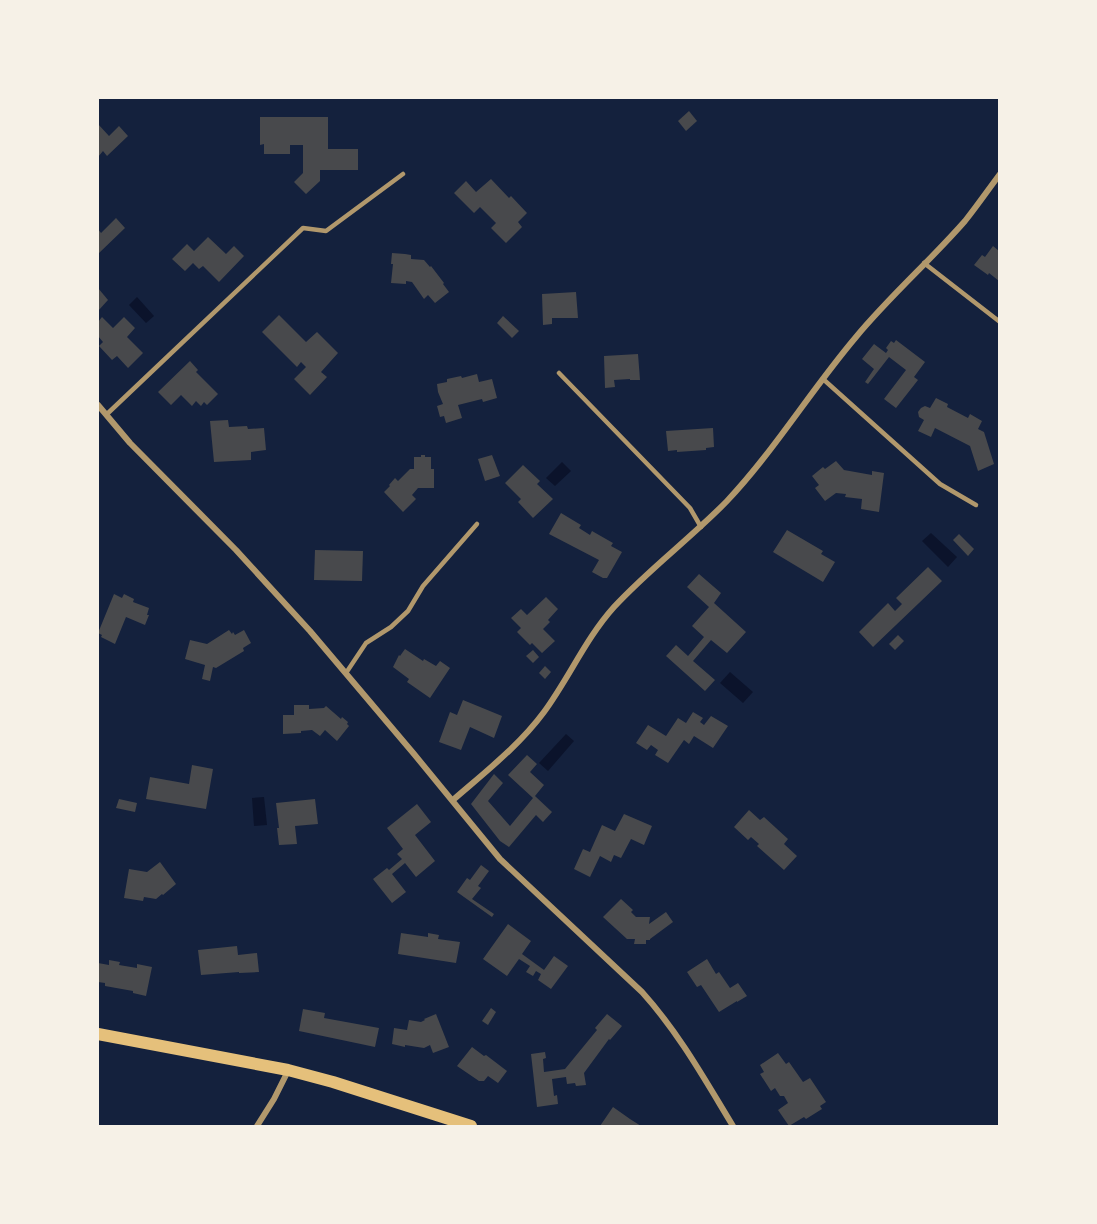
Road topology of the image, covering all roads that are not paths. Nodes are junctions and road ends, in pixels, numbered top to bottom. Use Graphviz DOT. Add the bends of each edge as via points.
graph roads {
  1 [pos="403,174"];
  2 [pos="999,174"];
  3 [pos="924,263"];
  4 [pos="999,322"];
  5 [pos="559,373"];
  6 [pos="823,379"];
  7 [pos="98,405"];
  8 [pos="106,415"];
  9 [pos="976,505"];
  10 [pos="477,524"];
  11 [pos="701,527"];
  12 [pos="346,673"];
  13 [pos="453,801"];
  14 [pos="98,1034"];
  15 [pos="288,1070"];
  16 [pos="391,1100"];
  17 [pos="257,1126"];
  18 [pos="451,1126"];
  19 [pos="471,1126"];
  20 [pos="733,1126"];
  1 -- 8 [label="lane" via="326,231 303,228"];
  2 -- 3 [label="street" via="967,219"];
  3 -- 4 [label="lane"];
  3 -- 6 [label="street" via="868,322"];
  5 -- 11 [label="lane" via="690,508"];
  6 -- 9 [label="lane" via="940,484"];
  6 -- 11 [label="street" via="752,472"];
  7 -- 8 [label="street"];
  8 -- 12 [label="street" via="236,550"];
  10 -- 12 [label="lane" via="423,586 408,611 366,643"];
  11 -- 13 [label="street" via="617,604 596,628 533,726"];
  12 -- 13 [label="street"];
  13 -- 20 [label="street" via="511,870 654,1005 689,1052"];
  14 -- 15 [label="main road"];
  15 -- 16 [label="main road"];
  15 -- 17 [label="street"];
  16 -- 18 [label="main road"];
  16 -- 19 [label="main road"];
}
